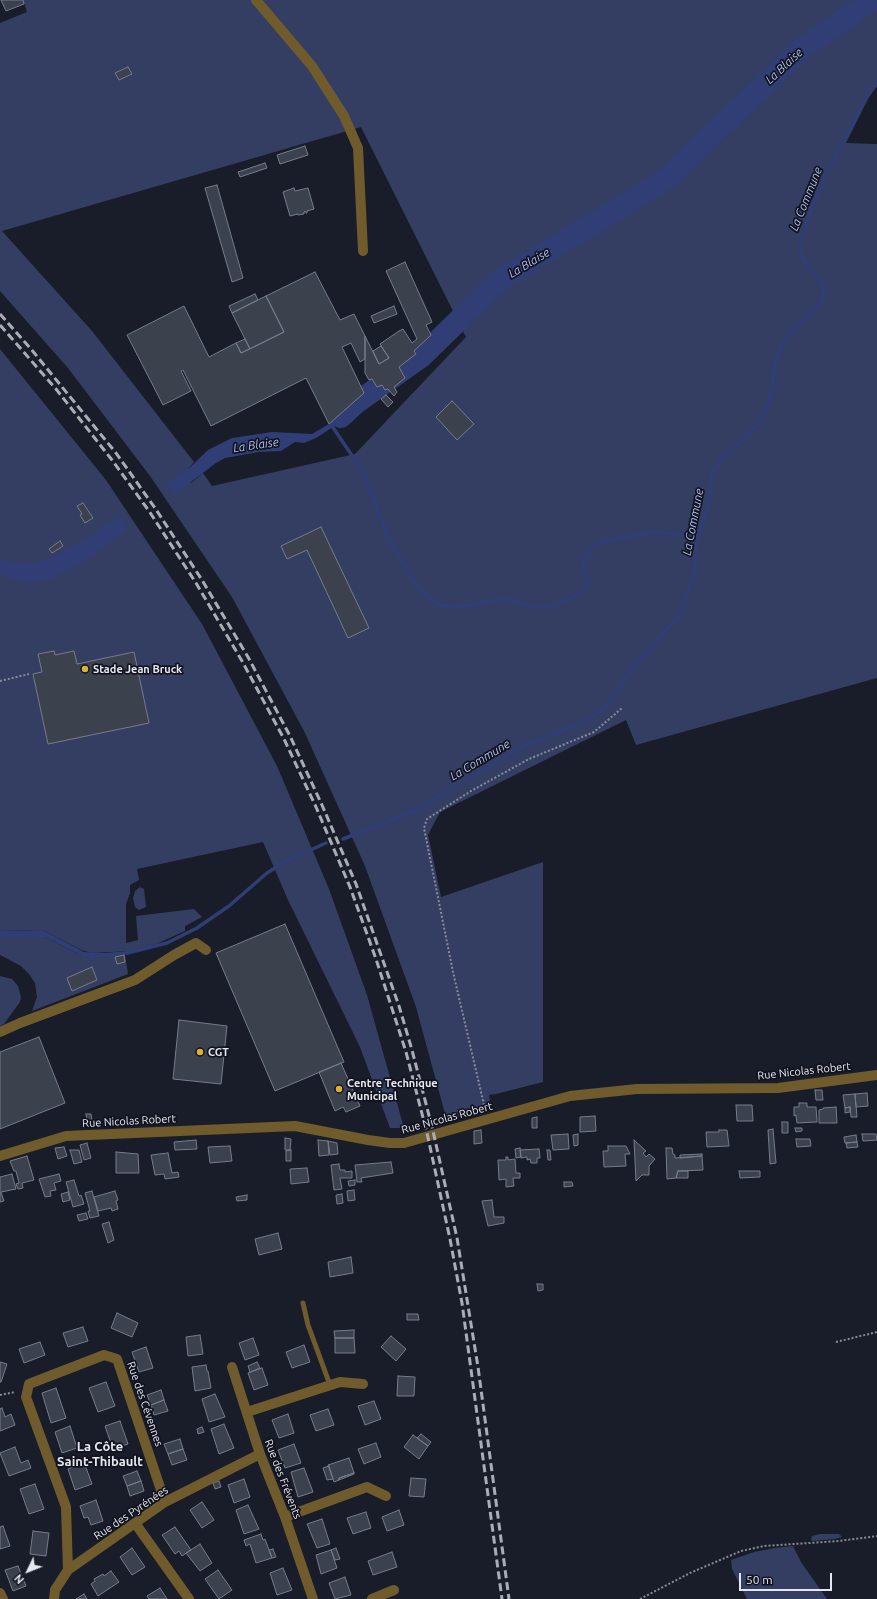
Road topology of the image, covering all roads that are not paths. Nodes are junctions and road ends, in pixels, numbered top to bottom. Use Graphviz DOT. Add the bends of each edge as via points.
graph roads {
  1 [pos="256,0"];
  2 [pos="363,251"];
  3 [pos="206,950"];
  4 [pos="0,1032"];
  5 [pos="877,1075"];
  6 [pos="0,1156"];
  7 [pos="303,1303"];
  8 [pos="232,1367"];
  9 [pos="363,1384"];
  10 [pos="330,1385"];
  11 [pos="247,1412"];
  12 [pos="260,1454"];
  13 [pos="386,1496"];
  14 [pos="165,1502"];
  15 [pos="285,1517"];
  16 [pos="135,1523"];
  17 [pos="68,1570"];
  18 [pos="394,1590"];
  19 [pos="0,1593"];
  20 [pos="3,1599"];
  21 [pos="54,1599"];
  22 [pos="189,1599"];
  23 [pos="313,1599"];
  24 [pos="372,1599"];
  1 -- 2 [label="street" via="312,66 344,116 353,136 358,148"];
  3 -- 4 [label="street" via="196,944 135,980"];
  5 -- 6 [label="street, Rue Nicolas Robert" via="778,1088 637,1089 577,1096 404,1143 376,1141 295,1126 66,1136"];
  7 -- 10 [label="lane" via="308,1325"];
  8 -- 11 [label="street, Rue des Frévents"];
  9 -- 10 [label="street" via="340,1382"];
  10 -- 11 [label="street"];
  11 -- 12 [label="street, Rue des Frévents"];
  12 -- 14 [label="street, Rue des Pyrénées"];
  12 -- 15 [label="street, Rue des Frévents"];
  13 -- 15 [label="street" via="367,1487"];
  14 -- 16 [label="street, Rue des Pyrénées"];
  14 -- 17 [label="street, Rue des Cévennes" via="117,1359 104,1355 29,1384 26,1397 66,1507"];
  15 -- 23 [label="street, Rue des Frévents"];
  16 -- 17 [label="street, Rue des Pyrénées"];
  16 -- 22 [label="street"];
  17 -- 21 [label="street, Rue des Pyrénées" via="55,1590"];
  18 -- 24 [label="street"];
  19 -- 20 [label="street"];
}
